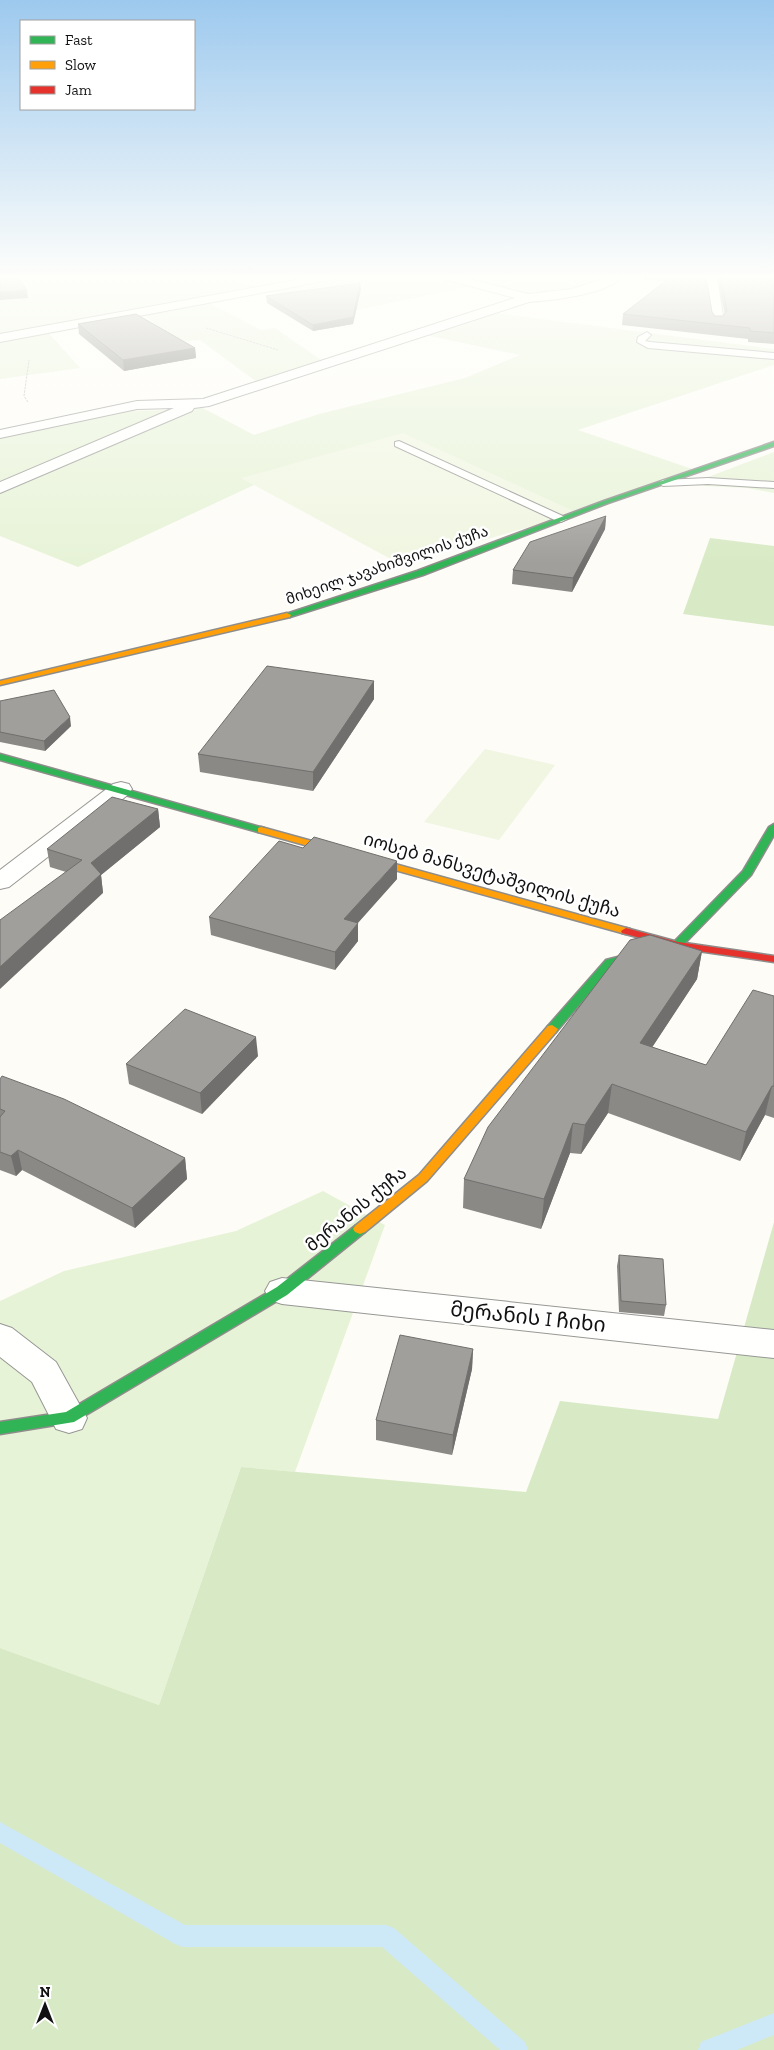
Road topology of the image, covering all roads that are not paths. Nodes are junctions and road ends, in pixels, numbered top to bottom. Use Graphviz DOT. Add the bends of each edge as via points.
graph roads {
  1 [pos="298,373"];
  2 [pos="195,404"];
  3 [pos="0,434"];
  4 [pos="399,444"];
  5 [pos="771,448"];
  6 [pos="663,483"];
  7 [pos="774,485"];
  8 [pos="0,488"];
  9 [pos="561,520"];
  10 [pos="0,683"];
  11 [pos="0,757"];
  12 [pos="121,789"];
  13 [pos="774,827"];
  14 [pos="0,882"];
  15 [pos="677,945"];
  16 [pos="774,959"];
  17 [pos="282,1291"];
  18 [pos="0,1338"];
  19 [pos="774,1344"];
  20 [pos="69,1418"];
  21 [pos="0,1428"];
  1 -- 2 [label="street"];
  2 -- 3 [label="street" via="138,405"];
  2 -- 8 [label="street"];
  4 -- 9 [label="lane"];
  5 -- 6 [label="street, მიხეილ ჯავახიშვილის ქუჩა"];
  6 -- 7 [label="lane" via="708,481"];
  6 -- 9 [label="street, მიხეილ ჯავახიშვილის ქუჩა"];
  9 -- 10 [label="street, მიხეილ ჯავახიშვილის ქუჩა" via="311,610"];
  11 -- 12 [label="street, იოსებ მანსვეტაშვილის ქუჩა"];
  12 -- 14 [label="street"];
  12 -- 15 [label="street, იოსებ მანსვეტაშვილის ქუჩა"];
  13 -- 15 [label="street" via="747,873"];
  15 -- 16 [label="street, იოსებ მანსვეტაშვილის ქუჩა"];
  15 -- 17 [label="street, მერანის ქუჩა" via="610,962 423,1178"];
  17 -- 19 [label="street, მერანის I ჩიხი"];
  17 -- 20 [label="street, მერანის ქუჩა"];
  18 -- 20 [label="street" via="44,1372"];
  20 -- 21 [label="street, მერანის ქუჩა"];
}
